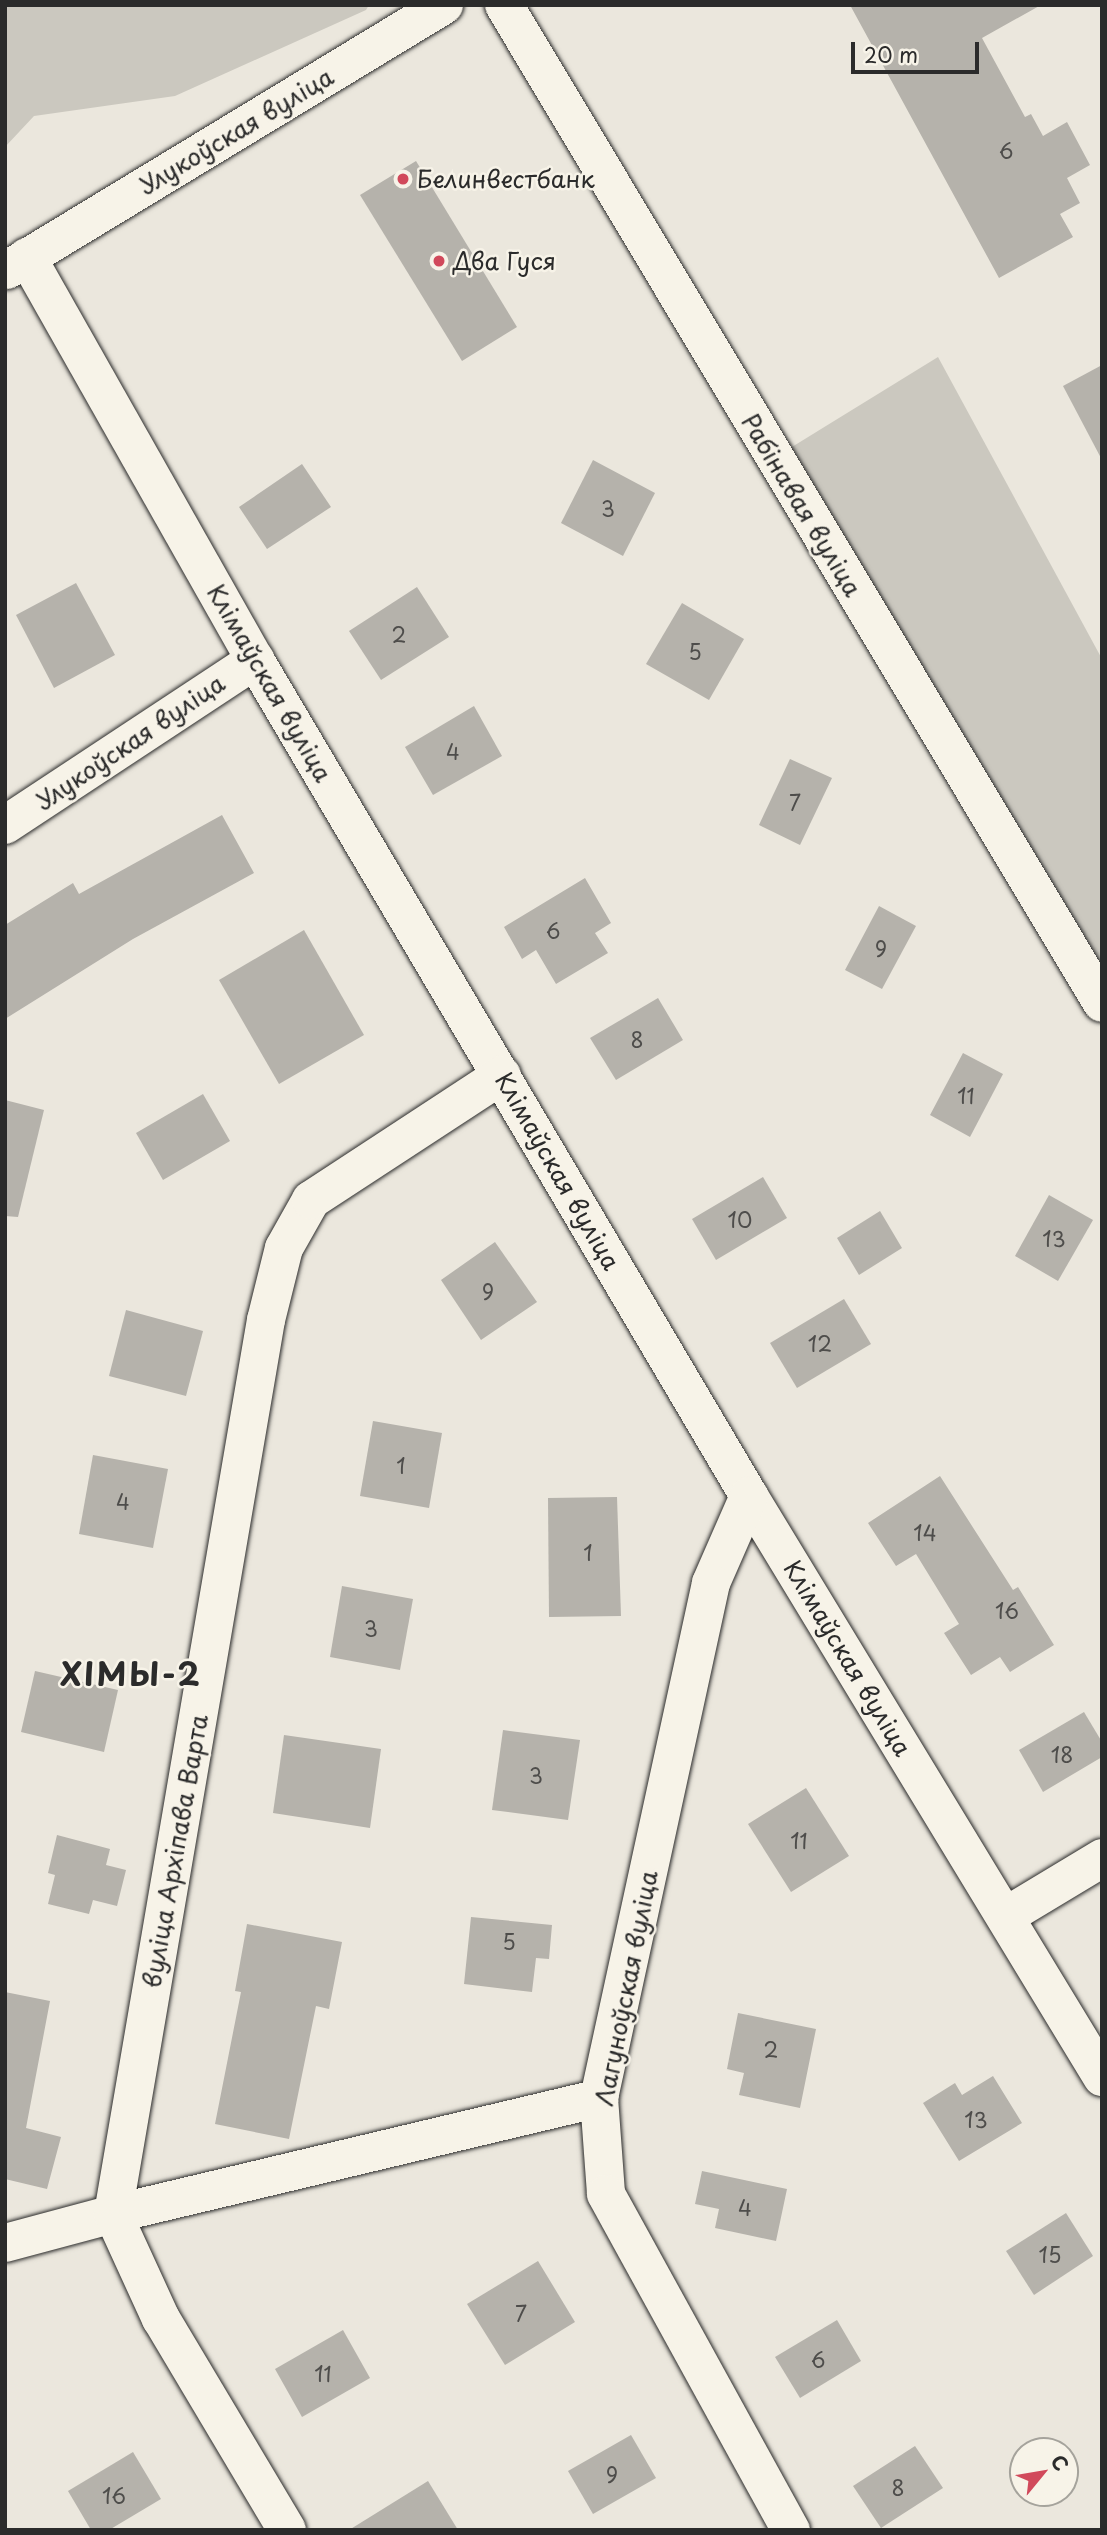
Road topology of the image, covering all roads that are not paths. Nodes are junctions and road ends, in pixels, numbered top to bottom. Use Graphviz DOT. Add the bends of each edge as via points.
graph roads {
  1 [pos="444,5"];
  2 [pos="504,5"];
  3 [pos="16,264"];
  4 [pos="255,660"];
  5 [pos="5,825"];
  6 [pos="1102,1003"];
  7 [pos="502,1075"];
  8 [pos="749,1496"];
  9 [pos="1102,1858"];
  10 [pos="1006,1916"];
  11 [pos="1102,2077"];
  12 [pos="599,2098"];
  13 [pos="113,2214"];
  14 [pos="5,2243"];
  15 [pos="287,2530"];
  16 [pos="791,2530"];
  1 -- 3 [label="street, Улукоўская вуліца"];
  2 -- 6 [label="street, Рабінавая вуліца"];
  3 -- 4 [label="street, Клімаўская вуліца"];
  4 -- 5 [label="street, Улукоўская вуліца"];
  4 -- 7 [label="street, Клімаўская вуліца"];
  7 -- 8 [label="street, Клімаўская вуліца"];
  7 -- 13 [label="street, вуліца Архіпава Варта" via="311,1200 284,1248 264,1334"];
  8 -- 10 [label="street, Клімаўская вуліца"];
  8 -- 12 [label="street, Лагуноўская вуліца" via="710,1583"];
  9 -- 10 [label="street"];
  10 -- 11 [label="street, Клімаўская вуліца"];
  12 -- 13 [label="street"];
  12 -- 16 [label="street, Лагуноўская вуліца" via="606,2194"];
  13 -- 14 [label="street"];
  13 -- 15 [label="street" via="161,2319"];
}
